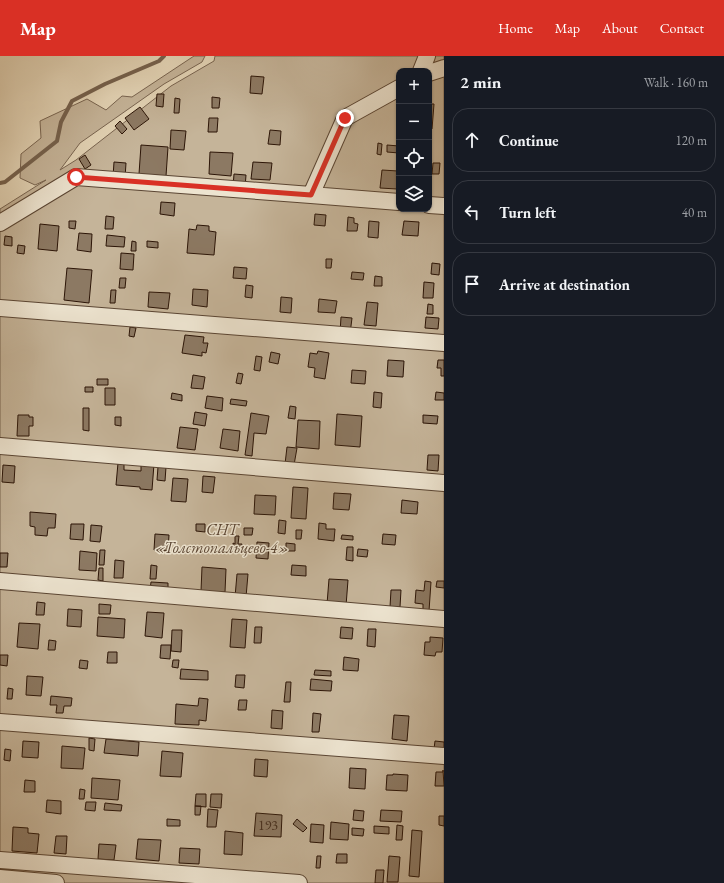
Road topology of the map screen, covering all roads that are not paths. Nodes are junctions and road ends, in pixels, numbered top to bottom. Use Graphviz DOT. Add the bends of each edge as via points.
graph roads {
  1 [pos="427,56"];
  2 [pos="421,68"];
  3 [pos="444,68"];
  4 [pos="432,73"];
  5 [pos="396,90"];
  6 [pos="311,195"];
  7 [pos="396,202"];
  8 [pos="432,205"];
  9 [pos="444,206"];
  10 [pos="0,223"];
  11 [pos="0,308"];
  12 [pos="444,343"];
  13 [pos="0,446"];
  14 [pos="444,483"];
  15 [pos="0,581"];
  16 [pos="444,619"];
  17 [pos="0,722"];
  18 [pos="444,756"];
  19 [pos="0,860"];
  20 [pos="10,880"];
  21 [pos="56,883"];
  22 [pos="299,883"];
  1 -- 2 [label="lane"];
  3 -- 4 [label="lane"];
  5 -- 6 [label="lane" via="345,118"];
  6 -- 7 [label="lane"];
  6 -- 10 [label="lane" via="76,177"];
  8 -- 9 [label="lane"];
  11 -- 12 [label="lane"];
  13 -- 14 [label="lane"];
  15 -- 16 [label="lane"];
  17 -- 18 [label="lane"];
  19 -- 22 [label="lane"];
  20 -- 21 [label="lane"];
}
